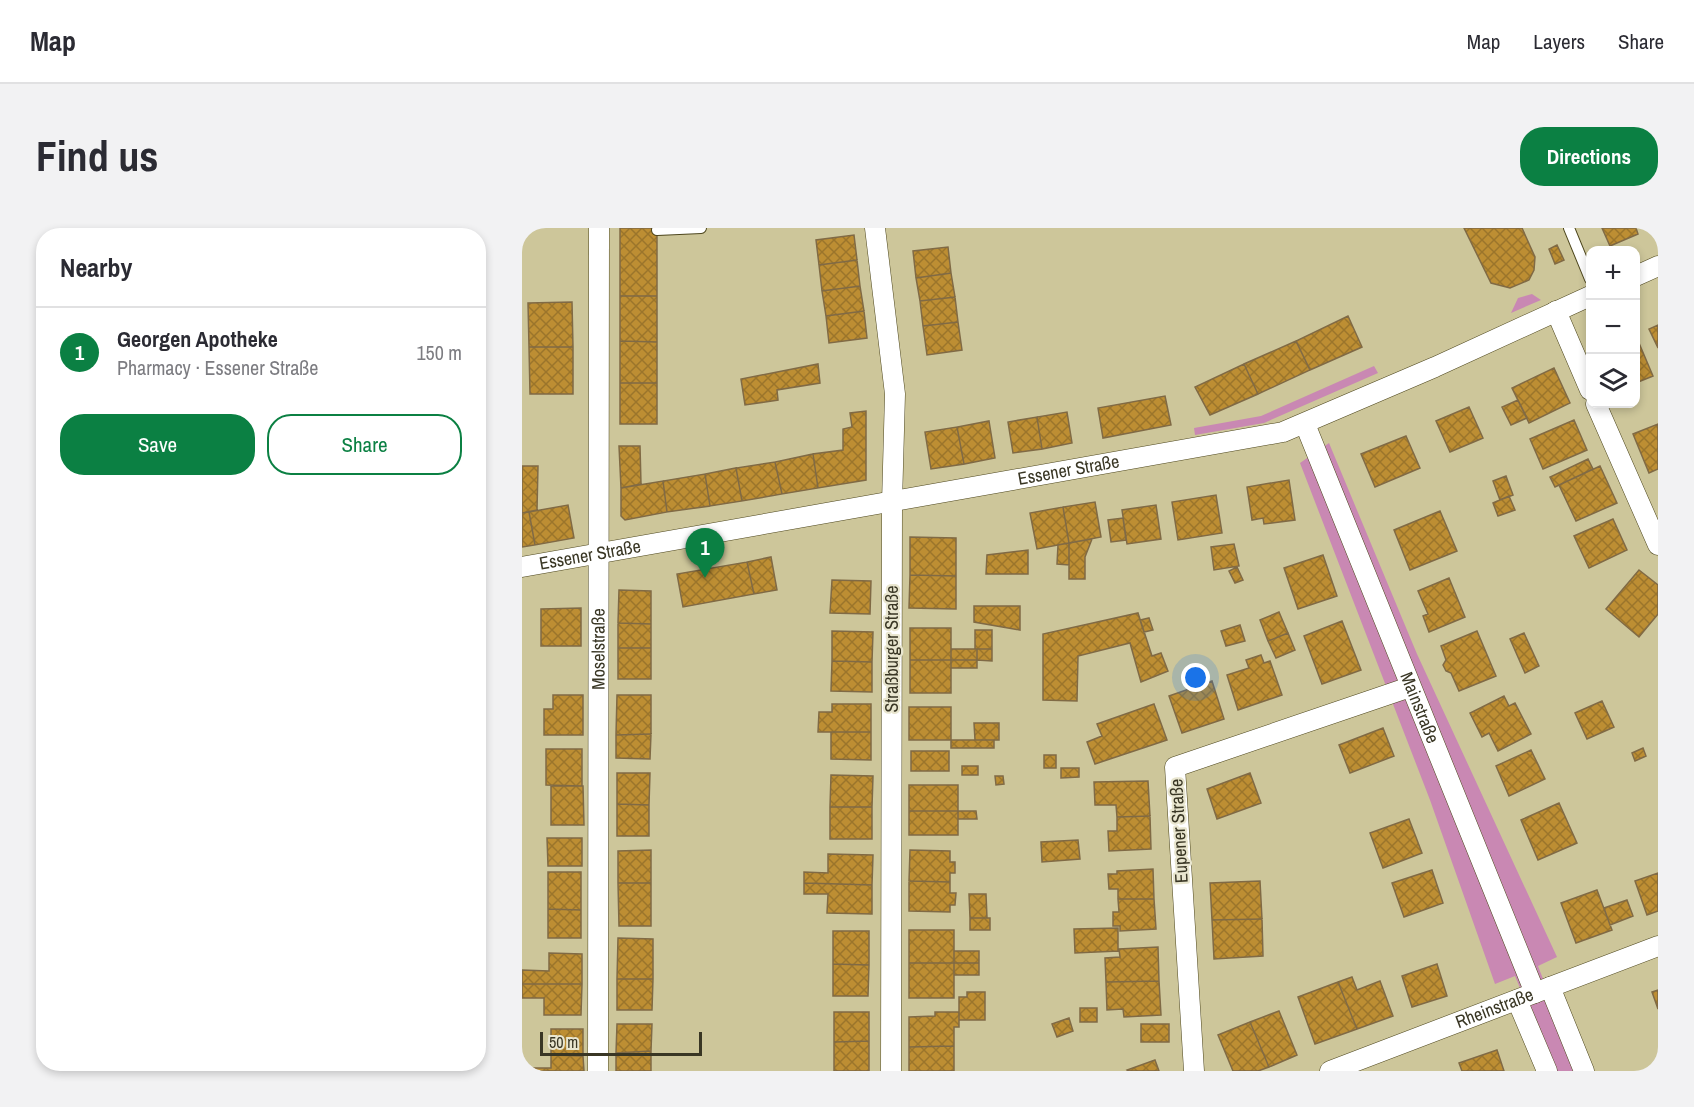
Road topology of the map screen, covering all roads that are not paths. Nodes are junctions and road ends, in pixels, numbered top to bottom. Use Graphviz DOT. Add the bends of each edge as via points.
graph roads {
  1 [pos="599,228"];
  2 [pos="701,228"];
  3 [pos="874,228"];
  4 [pos="1569,228"];
  5 [pos="657,230"];
  6 [pos="1658,266"];
  7 [pos="1586,269"];
  8 [pos="1640,274"];
  9 [pos="1586,298"];
  10 [pos="1556,311"];
  11 [pos="1586,381"];
  12 [pos="1598,408"];
  13 [pos="1305,424"];
  14 [pos="892,503"];
  15 [pos="1658,545"];
  16 [pos="598,554"];
  17 [pos="522,567"];
  18 [pos="1410,687"];
  19 [pos="1658,946"];
  20 [pos="1542,990"];
  21 [pos="1516,1000"];
  22 [pos="598,1071"];
  23 [pos="891,1071"];
  24 [pos="1194,1071"];
  25 [pos="1330,1071"];
  26 [pos="1547,1071"];
  27 [pos="1584,1071"];
  1 -- 16 [label="street, Moselstraße"];
  2 -- 5 [label="lane"];
  3 -- 14 [label="street, Straßburger Straße" via="895,394"];
  4 -- 7 [label="lane"];
  6 -- 8 [label="street"];
  9 -- 10 [label="street, Essener Straße"];
  10 -- 11 [label="street"];
  10 -- 13 [label="street, Essener Straße"];
  12 -- 15 [label="street"];
  13 -- 14 [label="street, Essener Straße" via="1283,432"];
  13 -- 18 [label="street, Mainstraße"];
  14 -- 16 [label="street, Essener Straße"];
  14 -- 23 [label="street, Straßburger Straße"];
  16 -- 17 [label="street, Essener Straße"];
  16 -- 22 [label="street, Moselstraße"];
  18 -- 20 [label="street, Mainstraße"];
  18 -- 24 [label="street, Eupener Straße" via="1175,767"];
  19 -- 20 [label="street, Rheinstraße"];
  20 -- 21 [label="street, Rheinstraße"];
  20 -- 27 [label="street, Mainstraße"];
  21 -- 25 [label="street, Rheinstraße"];
  21 -- 26 [label="street"];
}
